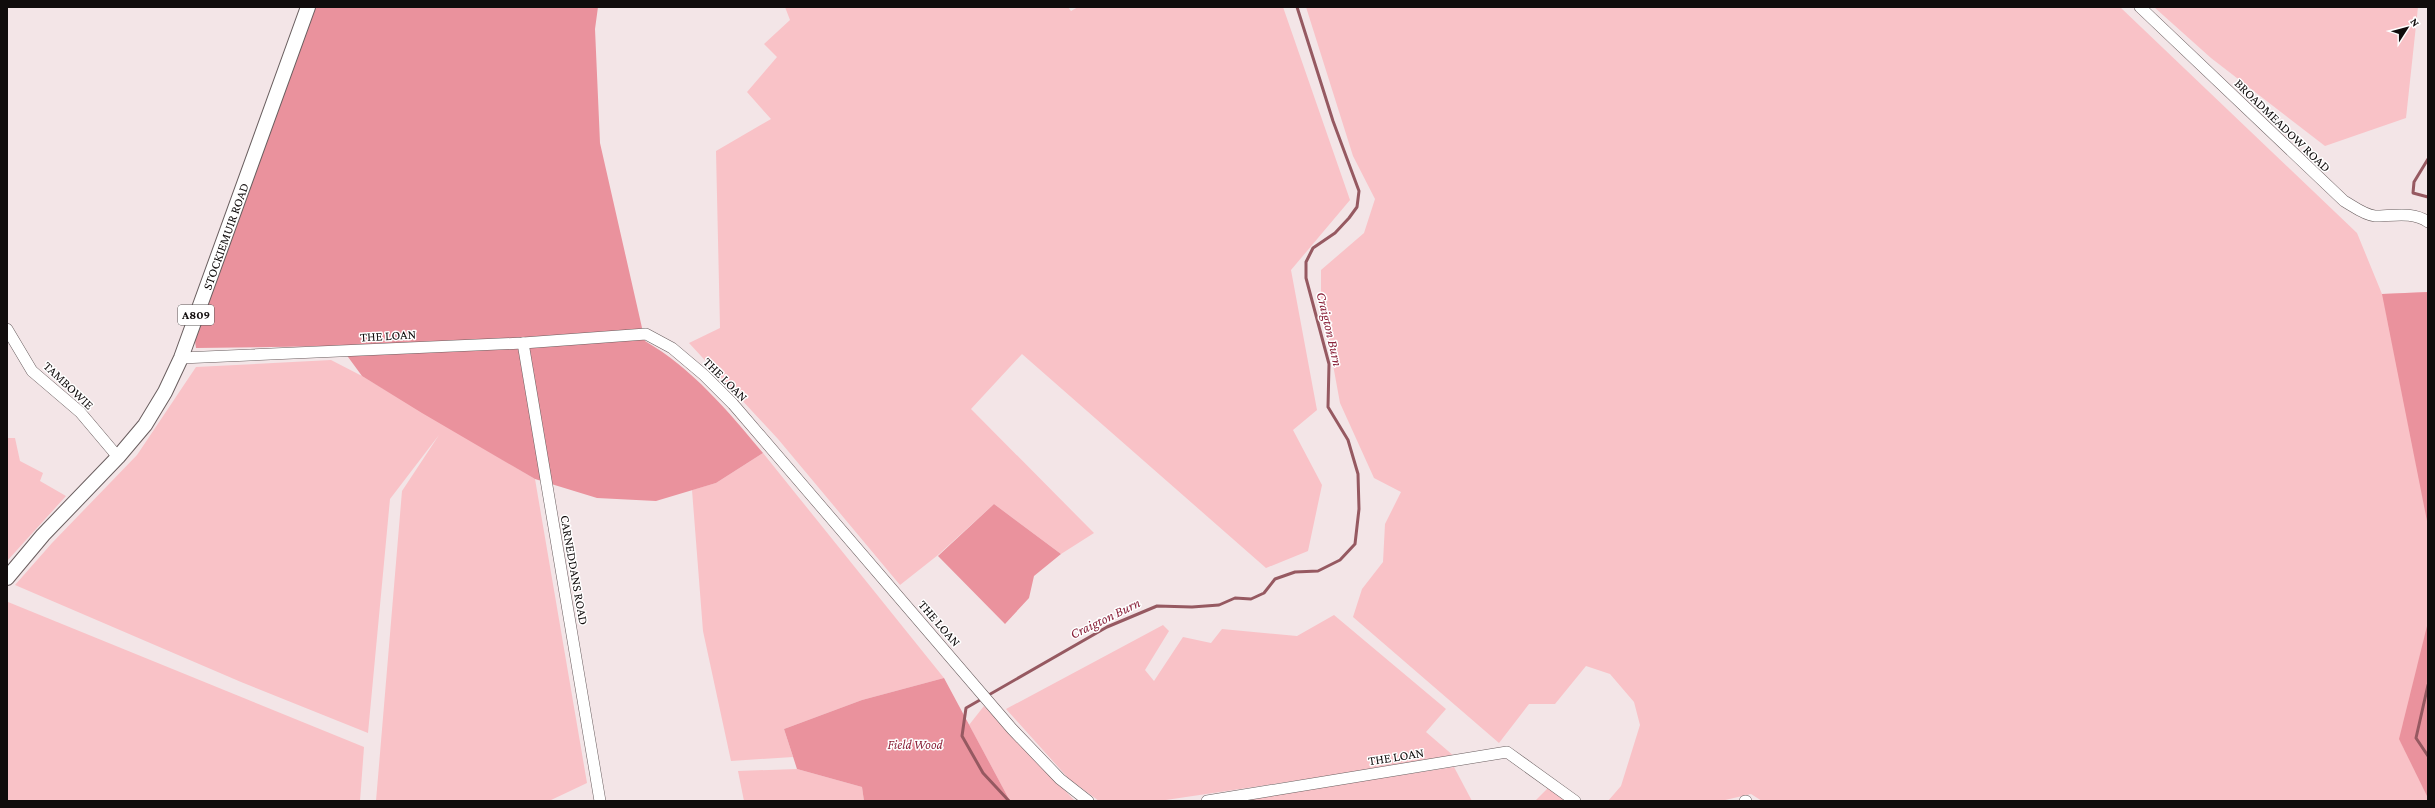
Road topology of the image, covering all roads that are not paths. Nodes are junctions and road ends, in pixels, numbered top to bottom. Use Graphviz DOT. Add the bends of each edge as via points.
graph roads {
  1 [pos="308,7"];
  2 [pos="2140,7"];
  3 [pos="2428,222"];
  4 [pos="7,329"];
  5 [pos="523,343"];
  6 [pos="181,358"];
  7 [pos="118,457"];
  8 [pos="7,578"];
  9 [pos="600,801"];
  10 [pos="1088,801"];
  11 [pos="1207,801"];
  12 [pos="1575,801"];
  1 -- 6 [label="main road, STOCKIEMUIR ROAD / A809"];
  2 -- 3 [label="street, BROADMEADOW ROAD" via="2344,201 2363,213 2374,216 2396,214"];
  4 -- 7 [label="street, TAMBOWIE" via="32,371 80,412"];
  5 -- 6 [label="street, THE LOAN"];
  5 -- 9 [label="street, CARNEDDANS ROAD"];
  5 -- 10 [label="street, THE LOAN" via="646,334 672,348 733,404 981,692 1060,779"];
  6 -- 7 [label="main road, STOCKIEMUIR ROAD / A809" via="145,425"];
  7 -- 8 [label="main road, STOCKIEMUIR ROAD / A809" via="43,535"];
  11 -- 12 [label="street, THE LOAN" via="1507,752"];
}
